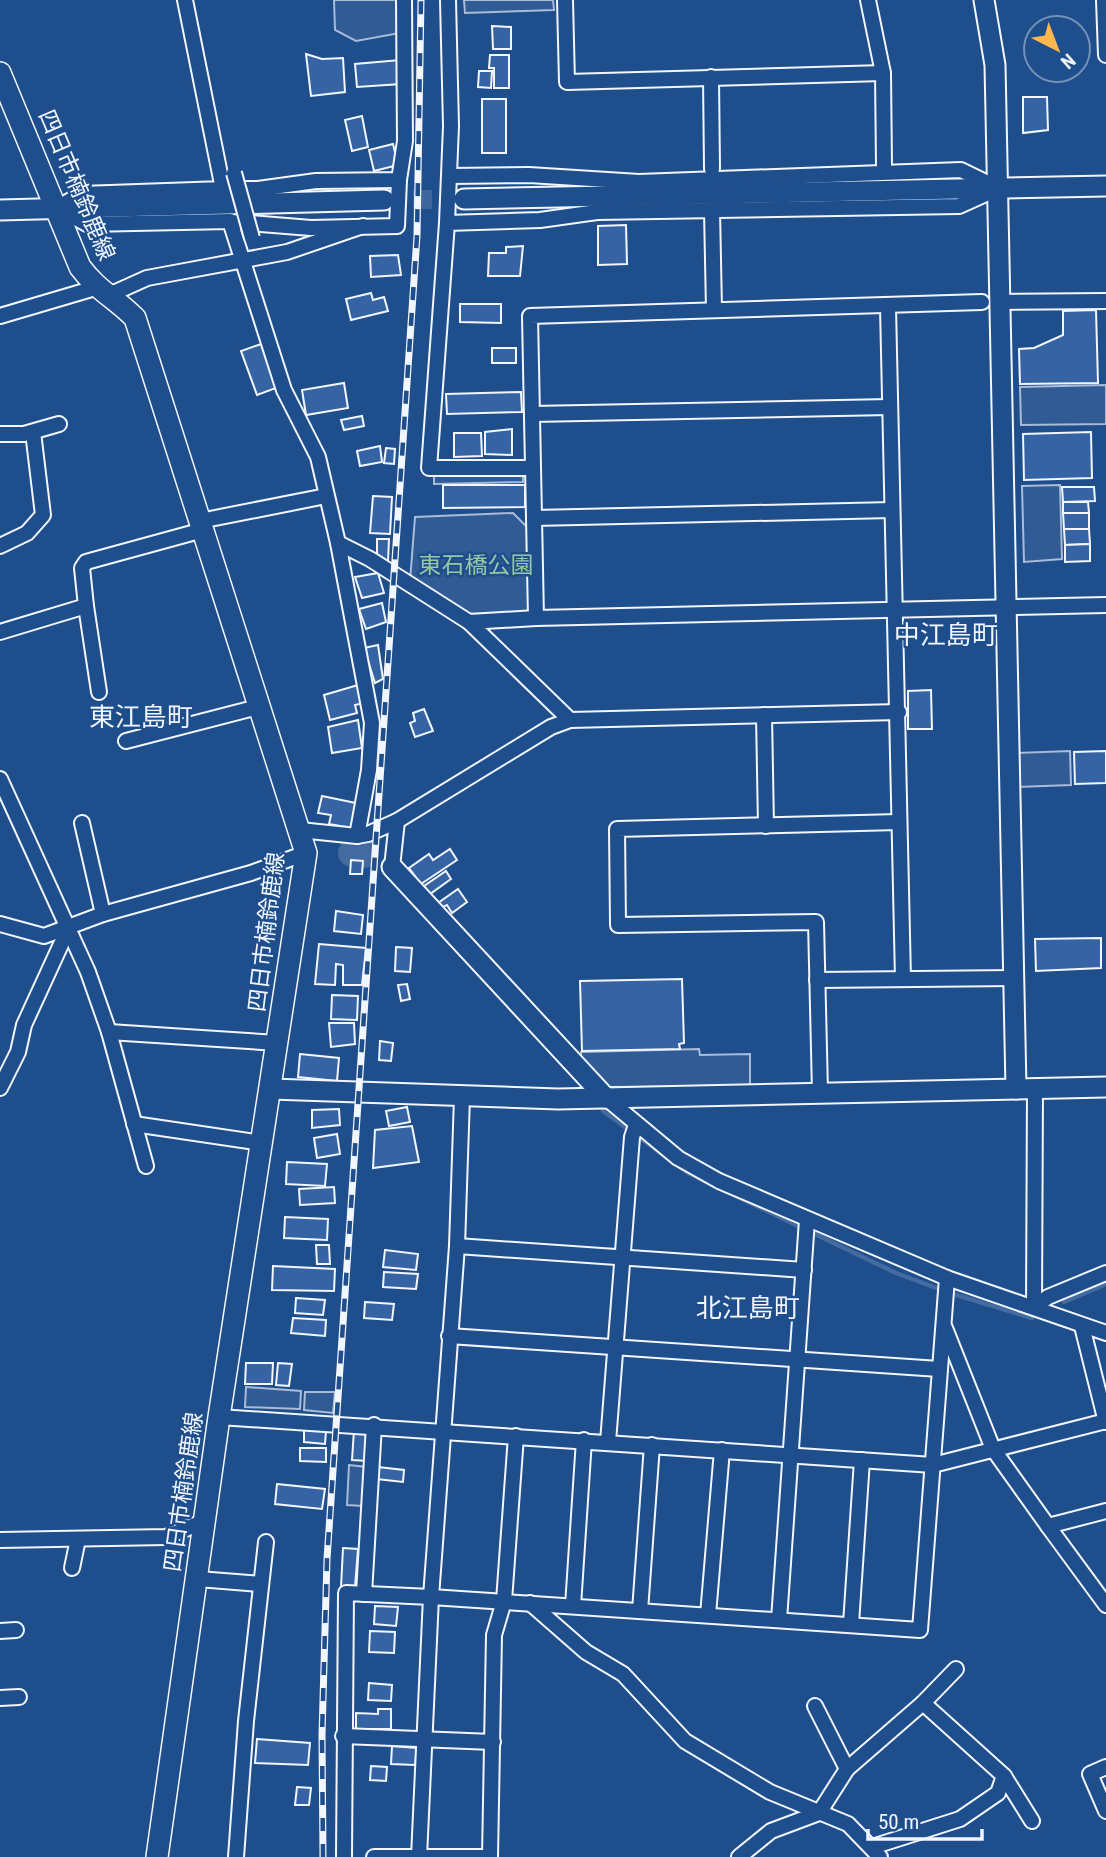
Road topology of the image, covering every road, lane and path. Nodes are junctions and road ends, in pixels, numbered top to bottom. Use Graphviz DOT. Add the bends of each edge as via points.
graph roads {
  1 [pos="185,0"];
  2 [pos="404,0"];
  3 [pos="448,0"];
  4 [pos="565,0"];
  5 [pos="868,0"];
  6 [pos="984,0"];
  7 [pos="1104,0"];
  8 [pos="1106,55"];
  9 [pos="0,73"];
  10 [pos="883,73"];
  11 [pos="711,77"];
  12 [pos="884,166"];
  13 [pos="712,169"];
  14 [pos="234,173"];
  15 [pos="450,176"];
  16 [pos="399,180"];
  17 [pos="1106,186"];
  18 [pos="998,188"];
  19 [pos="223,189"];
  20 [pos="464,199"];
  21 [pos="384,200"];
  22 [pos="57,208"];
  23 [pos="0,210"];
  24 [pos="712,210"];
  25 [pos="230,221"];
  26 [pos="447,223"];
  27 [pos="363,226"];
  28 [pos="253,238"];
  29 [pos="245,262"];
  30 [pos="101,292"];
  31 [pos="1106,301"];
  32 [pos="991,302"];
  33 [pos="888,307"];
  34 [pos="714,310"];
  35 [pos="0,316"];
  36 [pos="890,407"];
  37 [pos="532,414"];
  38 [pos="59,424"];
  39 [pos="33,432"];
  40 [pos="0,434"];
  41 [pos="532,468"];
  42 [pos="326,496"];
  43 [pos="892,510"];
  44 [pos="534,518"];
  45 [pos="202,525"];
  46 [pos="338,543"];
  47 [pos="0,546"];
  48 [pos="1106,605"];
  49 [pos="86,606"];
  50 [pos="1007,609"];
  51 [pos="895,611"];
  52 [pos="536,618"];
  53 [pos="469,622"];
  54 [pos="0,632"];
  55 [pos="99,692"];
  56 [pos="258,707"];
  57 [pos="899,712"];
  58 [pos="764,715"];
  59 [pos="570,720"];
  60 [pos="126,741"];
  61 [pos="0,779"];
  62 [pos="397,821"];
  63 [pos="899,822"];
  64 [pos="82,823"];
  65 [pos="766,826"];
  66 [pos="300,830"];
  67 [pos="357,836"];
  68 [pos="306,853"];
  69 [pos="392,867"];
  70 [pos="103,914"];
  71 [pos="0,924"];
  72 [pos="65,928"];
  73 [pos="1014,978"];
  74 [pos="903,979"];
  75 [pos="817,980"];
  76 [pos="109,1032"];
  77 [pos="278,1043"];
  78 [pos="1106,1087"];
  79 [pos="0,1088"];
  80 [pos="1025,1088"];
  81 [pos="271,1089"];
  82 [pos="820,1093"];
  83 [pos="462,1097"];
  84 [pos="606,1098"];
  85 [pos="134,1124"];
  86 [pos="634,1131"];
  87 [pos="262,1143"];
  88 [pos="145,1166"];
  89 [pos="807,1220"];
  90 [pos="457,1245"];
  91 [pos="621,1257"];
  92 [pos="804,1270"];
  93 [pos="1106,1273"];
  94 [pos="946,1286"];
  95 [pos="1034,1307"];
  96 [pos="944,1323"];
  97 [pos="1082,1326"];
  98 [pos="1106,1333"];
  99 [pos="449,1336"];
  100 [pos="614,1347"];
  101 [pos="798,1360"];
  102 [pos="939,1369"];
  103 [pos="219,1417"];
  104 [pos="1106,1421"];
  105 [pos="374,1426"];
  106 [pos="442,1431"];
  107 [pos="516,1436"];
  108 [pos="583,1440"];
  109 [pos="608,1442"];
  110 [pos="652,1446"];
  111 [pos="993,1449"];
  112 [pos="722,1450"];
  113 [pos="791,1454"];
  114 [pos="862,1460"];
  115 [pos="933,1465"];
  116 [pos="1106,1511"];
  117 [pos="205,1521"];
  118 [pos="1048,1526"];
  119 [pos="78,1539"];
  120 [pos="0,1540"];
  121 [pos="266,1542"];
  122 [pos="72,1568"];
  123 [pos="198,1579"];
  124 [pos="261,1584"];
  125 [pos="364,1594"];
  126 [pos="432,1597"];
  127 [pos="504,1601"];
  128 [pos="530,1603"];
  129 [pos="1106,1605"];
  130 [pos="573,1606"];
  131 [pos="640,1611"];
  132 [pos="708,1615"];
  133 [pos="779,1620"];
  134 [pos="851,1625"];
  135 [pos="16,1630"];
  136 [pos="0,1631"];
  137 [pos="956,1669"];
  138 [pos="19,1697"];
  139 [pos="0,1698"];
  140 [pos="923,1703"];
  141 [pos="815,1706"];
  142 [pos="343,1736"];
  143 [pos="424,1739"];
  144 [pos="493,1742"];
  145 [pos="1106,1767"];
  146 [pos="847,1769"];
  147 [pos="1004,1776"];
  148 [pos="1106,1811"];
  149 [pos="819,1813"];
  150 [pos="1032,1821"];
  151 [pos="876,1852"];
  152 [pos="419,1856"];
  153 [pos="157,1857"];
  154 [pos="236,1857"];
  155 [pos="344,1857"];
  156 [pos="374,1857"];
  157 [pos="739,1857"];
  1 -- 19 [label="street"];
  2 -- 16 [label="street" via="405,141"];
  3 -- 15 [label="street"];
  4 -- 11 [label="street" via="567,82"];
  5 -- 10 [label="street"];
  6 -- 18 [label="street" via="995,65"];
  7 -- 8 [label="street"];
  9 -- 22 [label="main road, 四日市楠鈴鹿線"];
  10 -- 11 [label="street"];
  10 -- 12 [label="street"];
  11 -- 13 [label="street"];
  14 -- 28 [label="street, bridge"];
  15 -- 18 [label="street" via="639,182 961,170"];
  15 -- 26 [label="street"];
  16 -- 19 [label="street"];
  16 -- 27 [label="street" via="397,226"];
  17 -- 18 [label="street"];
  18 -- 20 [label="street"];
  18 -- 24 [label="street" via="959,206"];
  18 -- 32 [label="street"];
  19 -- 22 [label="street" via="80,194"];
  21 -- 22 [label="street"];
  22 -- 23 [label="street"];
  22 -- 25 [label="street" via="87,224"];
  22 -- 30 [label="main road, 四日市楠鈴鹿線" via="79,267"];
  24 -- 26 [label="street" via="597,212 540,220"];
  24 -- 34 [label="street"];
  25 -- 27 [label="street" via="311,228"];
  25 -- 29 [label="street"];
  26 -- 41 [label="street" via="429,468"];
  27 -- 29 [label="street" via="316,245"];
  29 -- 30 [label="street" via="147,278"];
  29 -- 42 [label="street" via="284,390 312,443"];
  30 -- 35 [label="street"];
  30 -- 45 [label="main road, 四日市楠鈴鹿線" via="135,317"];
  31 -- 32 [label="street"];
  32 -- 33 [label="street"];
  32 -- 50 [label="street"];
  33 -- 34 [label="street"];
  33 -- 36 [label="street"];
  34 -- 37 [label="street" via="530,316"];
  36 -- 37 [label="street"];
  36 -- 43 [label="street"];
  37 -- 41 [label="street"];
  38 -- 39 [label="street"];
  39 -- 40 [label="street"];
  39 -- 47 [label="street" via="43,515 27,533"];
  41 -- 44 [label="street"];
  42 -- 45 [label="street"];
  42 -- 46 [label="street"];
  43 -- 44 [label="street"];
  43 -- 51 [label="street"];
  44 -- 52 [label="street"];
  45 -- 49 [label="street" via="86,562 82,568"];
  45 -- 56 [label="main road, 四日市楠鈴鹿線"];
  46 -- 53 [label="street"];
  46 -- 67 [label="street" via="372,723"];
  48 -- 50 [label="street"];
  49 -- 54 [label="street"];
  49 -- 55 [label="street"];
  50 -- 51 [label="street"];
  50 -- 73 [label="street"];
  51 -- 52 [label="street"];
  51 -- 57 [label="street"];
  52 -- 53 [label="street"];
  53 -- 59 [label="street"];
  56 -- 60 [label="street"];
  56 -- 66 [label="main road, 四日市楠鈴鹿線"];
  57 -- 58 [label="street"];
  57 -- 63 [label="street"];
  58 -- 59 [label="street"];
  58 -- 65 [label="street"];
  59 -- 62 [label="street" via="551,727"];
  61 -- 72 [label="street"];
  62 -- 67 [label="street"];
  62 -- 69 [label="street"];
  63 -- 65 [label="street"];
  63 -- 74 [label="street"];
  64 -- 70 [label="street"];
  65 -- 75 [label="street" via="617,829 618,925 816,922"];
  66 -- 67 [label="street"];
  66 -- 68 [label="main road, 四日市楠鈴鹿線"];
  68 -- 70 [label="street"];
  68 -- 77 [label="main road, 四日市楠鈴鹿線"];
  69 -- 84 [label="street"];
  70 -- 72 [label="street"];
  71 -- 72 [label="street" via="34,936"];
  72 -- 76 [label="street" via="88,972"];
  72 -- 79 [label="street"];
  73 -- 74 [label="street"];
  73 -- 80 [label="street"];
  74 -- 75 [label="street"];
  75 -- 82 [label="street"];
  76 -- 77 [label="street"];
  76 -- 85 [label="street"];
  77 -- 81 [label="main road, 四日市楠鈴鹿線"];
  78 -- 80 [label="street"];
  80 -- 82 [label="street"];
  80 -- 95 [label="street"];
  81 -- 83 [label="street"];
  81 -- 87 [label="main road, 四日市楠鈴鹿線"];
  82 -- 84 [label="street"];
  83 -- 84 [label="street"];
  83 -- 90 [label="street"];
  84 -- 86 [label="street"];
  85 -- 87 [label="street"];
  85 -- 88 [label="street"];
  86 -- 89 [label="street" via="719,1181"];
  86 -- 91 [label="street"];
  87 -- 103 [label="main road, 四日市楠鈴鹿線"];
  89 -- 92 [label="street"];
  89 -- 94 [label="street"];
  90 -- 91 [label="street"];
  90 -- 99 [label="street"];
  91 -- 92 [label="street"];
  91 -- 100 [label="street"];
  92 -- 101 [label="street"];
  93 -- 95 [label="street"];
  94 -- 95 [label="street"];
  94 -- 96 [label="street"];
  95 -- 97 [label="street"];
  96 -- 102 [label="street"];
  96 -- 111 [label="street"];
  97 -- 98 [label="street"];
  97 -- 104 [label="street"];
  99 -- 100 [label="street"];
  99 -- 106 [label="street"];
  100 -- 101 [label="street"];
  100 -- 109 [label="street"];
  101 -- 102 [label="street"];
  101 -- 113 [label="street"];
  102 -- 115 [label="street"];
  103 -- 105 [label="street"];
  103 -- 117 [label="main road, 四日市楠鈴鹿線"];
  104 -- 111 [label="street"];
  105 -- 106 [label="street"];
  105 -- 125 [label="street"];
  106 -- 107 [label="street"];
  106 -- 126 [label="street"];
  107 -- 108 [label="street"];
  107 -- 127 [label="street"];
  108 -- 109 [label="street"];
  108 -- 130 [label="street"];
  109 -- 110 [label="street"];
  110 -- 112 [label="street"];
  110 -- 131 [label="street"];
  111 -- 115 [label="street"];
  111 -- 118 [label="street"];
  112 -- 113 [label="street"];
  112 -- 132 [label="street"];
  113 -- 114 [label="street"];
  113 -- 133 [label="street"];
  114 -- 115 [label="street"];
  114 -- 134 [label="street"];
  115 -- 134 [label="street" via="920,1630"];
  116 -- 118 [label="street"];
  117 -- 119 [label="street" via="166,1537"];
  117 -- 123 [label="main road, 四日市楠鈴鹿線"];
  118 -- 129 [label="street"];
  119 -- 120 [label="street"];
  119 -- 122 [label="street"];
  121 -- 124 [label="street"];
  123 -- 124 [label="street"];
  123 -- 153 [label="main road, 四日市楠鈴鹿線"];
  124 -- 154 [label="street"];
  125 -- 126 [label="street"];
  125 -- 142 [label="street" via="346,1593"];
  126 -- 127 [label="street"];
  126 -- 143 [label="street"];
  127 -- 128 [label="street"];
  127 -- 144 [label="street" via="494,1635"];
  128 -- 130 [label="street"];
  128 -- 149 [label="street" via="586,1652 623,1674 685,1741 770,1792"];
  130 -- 131 [label="street"];
  131 -- 132 [label="street"];
  132 -- 133 [label="street"];
  133 -- 134 [label="street"];
  135 -- 136 [label="street"];
  137 -- 140 [label="street"];
  138 -- 139 [label="street"];
  140 -- 146 [label="street"];
  140 -- 147 [label="street"];
  141 -- 146 [label="street"];
  142 -- 143 [label="street"];
  142 -- 155 [label="street"];
  143 -- 144 [label="street"];
  143 -- 152 [label="street"];
  144 -- 152 [label="street" via="490,1857"];
  145 -- 148 [label="street" via="1090,1774"];
  146 -- 149 [label="street"];
  147 -- 150 [label="street"];
  147 -- 151 [label="street" via="998,1793 960,1819"];
  149 -- 151 [label="street" via="848,1824"];
  149 -- 157 [label="street" via="771,1831"];
  152 -- 156 [label="street"];
}
